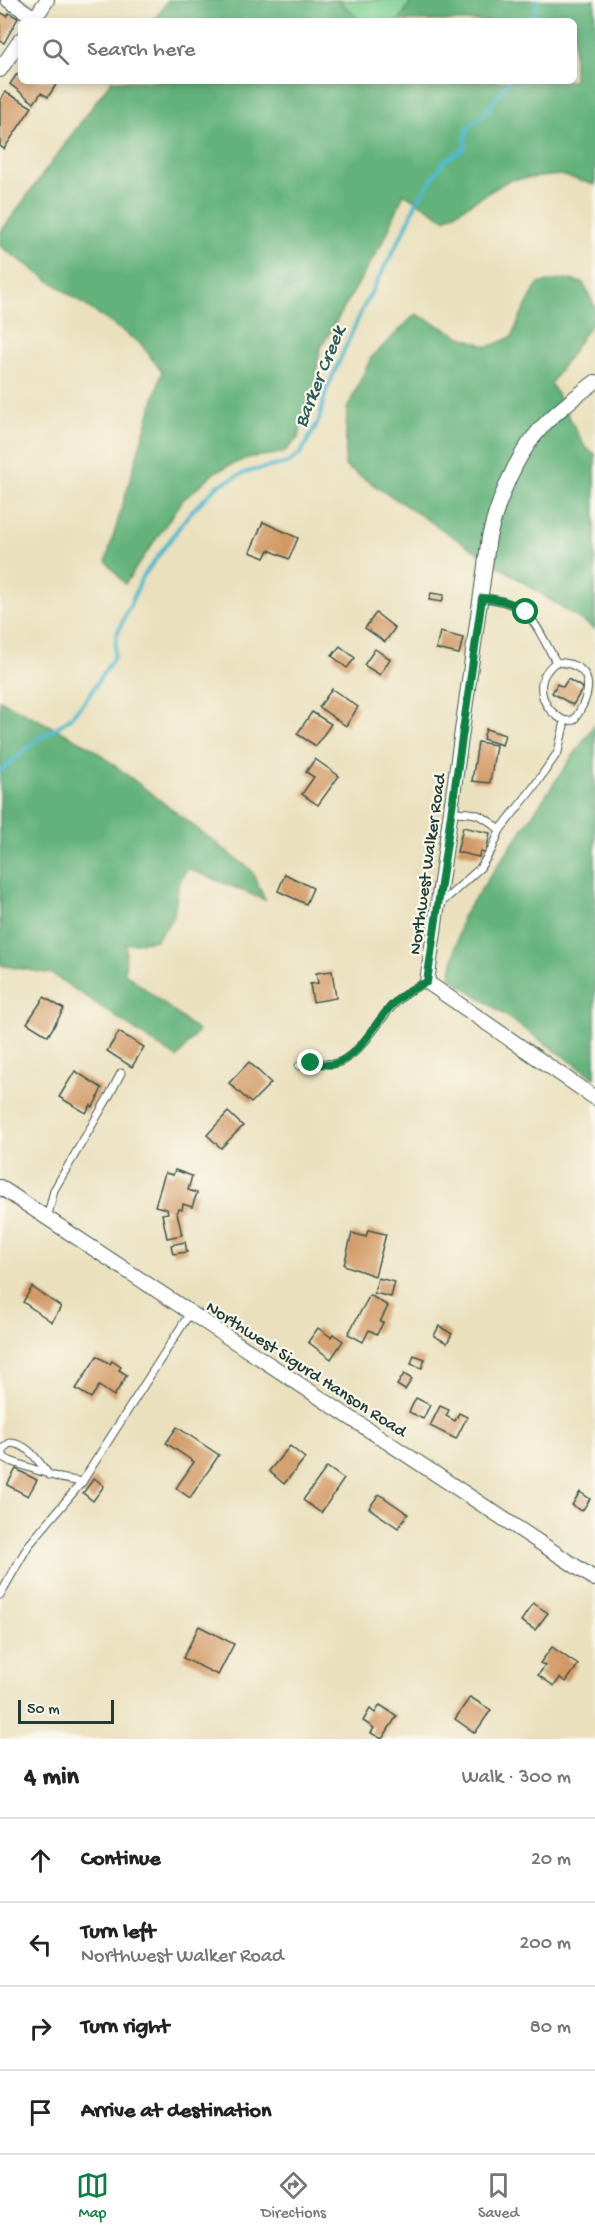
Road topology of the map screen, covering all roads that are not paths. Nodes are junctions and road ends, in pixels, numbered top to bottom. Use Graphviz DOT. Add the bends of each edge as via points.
graph roads {
  1 [pos="8,0"];
  2 [pos="47,0"];
  3 [pos="31,18"];
  4 [pos="35,18"];
  5 [pos="18,43"];
  6 [pos="0,70"];
  7 [pos="595,382"];
  8 [pos="482,592"];
  9 [pos="556,662"];
  10 [pos="565,721"];
  11 [pos="452,812"];
  12 [pos="500,830"];
  13 [pos="438,905"];
  14 [pos="427,982"];
  15 [pos="299,1066"];
  16 [pos="121,1072"];
  17 [pos="595,1098"];
  18 [pos="0,1187"];
  19 [pos="47,1219"];
  20 [pos="190,1313"];
  21 [pos="50,1475"];
  22 [pos="82,1482"];
  23 [pos="595,1579"];
  24 [pos="0,1595"];
  1 -- 3 [label="street"];
  2 -- 4 [label="street"];
  5 -- 6 [label="street"];
  7 -- 8 [label="street, Northwest Walker Road" via="541,428 518,461 496,508"];
  8 -- 9 [label="lane" via="526,612"];
  8 -- 11 [label="street, Northwest Walker Road"];
  9 -- 10 [label="lane" via="543,676 541,686 543,697 556,716"];
  9 -- 10 [label="lane" via="572,662 585,670 592,684 589,698 574,720"];
  10 -- 12 [label="lane" via="558,752"];
  11 -- 12 [label="lane" via="484,816"];
  11 -- 13 [label="street, Northwest Walker Road"];
  12 -- 13 [label="lane" via="480,868"];
  13 -- 14 [label="street, Northwest Walker Road"];
  14 -- 15 [label="lane" via="392,1005 343,1060 332,1065"];
  14 -- 17 [label="street, Northwest Walker Road"];
  16 -- 19 [label="lane" via="54,1190"];
  18 -- 19 [label="street, Northwest Sigurd Hanson Road"];
  19 -- 20 [label="street, Northwest Sigurd Hanson Road"];
  20 -- 22 [label="lane"];
  20 -- 23 [label="street, Northwest Sigurd Hanson Road"];
  21 -- 21 [label="lane" via="4,1458 2,1449 10,1443 25,1446"];
  21 -- 22 [label="lane"];
  22 -- 24 [label="lane" via="28,1546"];
}
